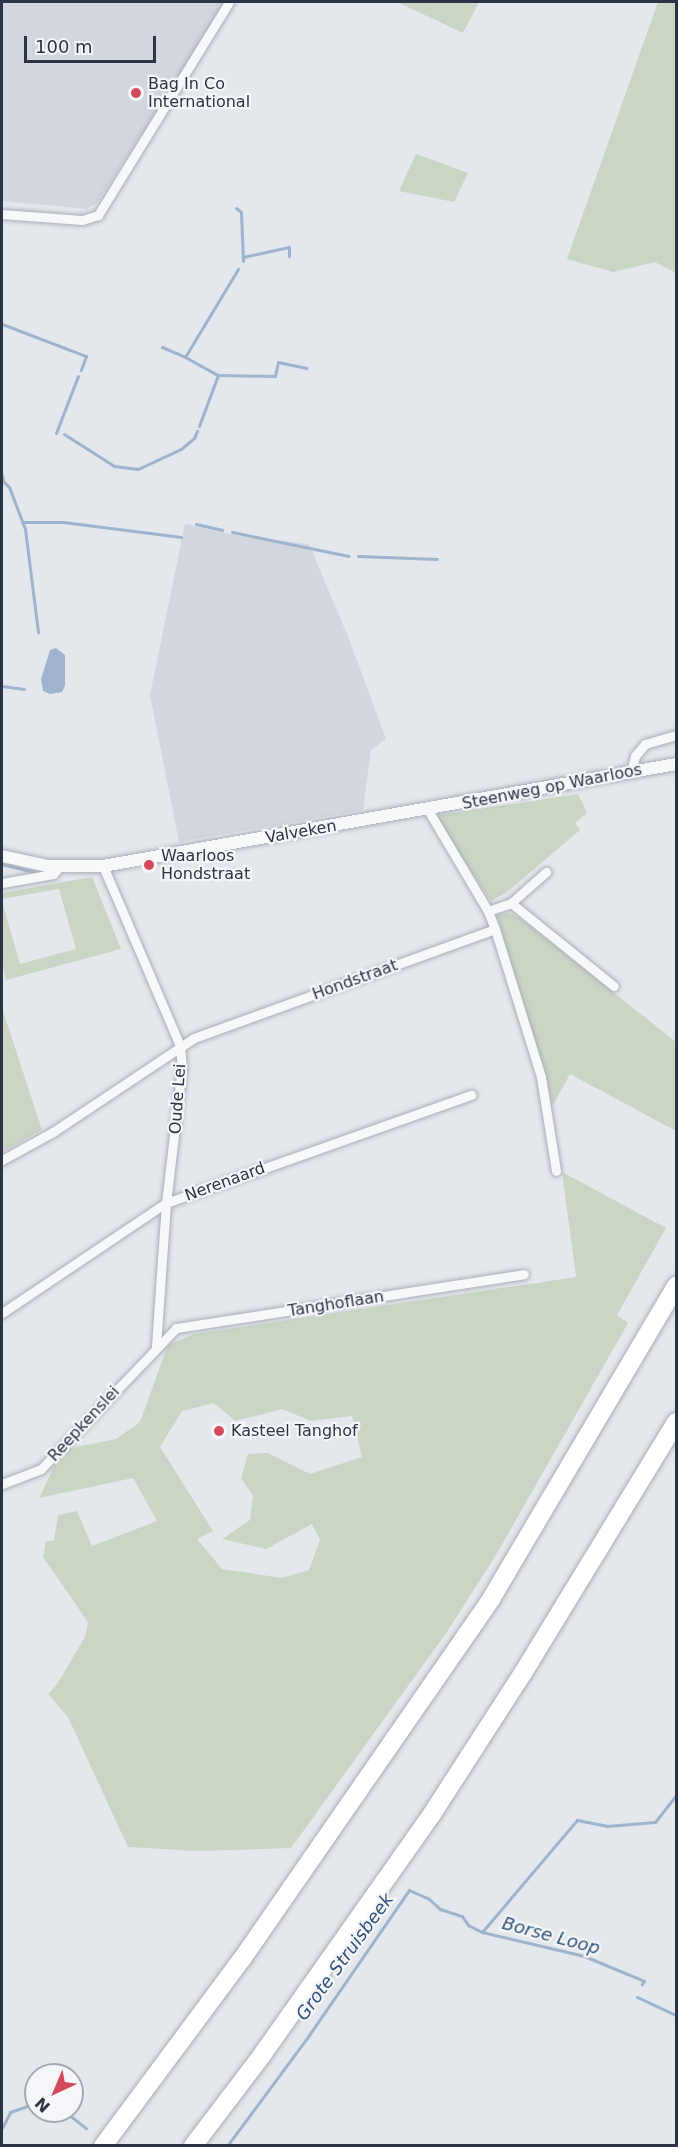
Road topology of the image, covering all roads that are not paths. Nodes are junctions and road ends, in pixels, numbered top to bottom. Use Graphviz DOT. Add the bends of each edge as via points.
graph roads {
  1 [pos="229,2"];
  2 [pos="2,214"];
  3 [pos="676,735"];
  4 [pos="676,764"];
  5 [pos="631,772"];
  6 [pos="428,810"];
  7 [pos="2,856"];
  8 [pos="103,866"];
  9 [pos="59,867"];
  10 [pos="546,872"];
  11 [pos="2,883"];
  12 [pos="511,903"];
  13 [pos="488,911"];
  14 [pos="495,929"];
  15 [pos="614,986"];
  16 [pos="180,1046"];
  17 [pos="471,1095"];
  18 [pos="2,1160"];
  19 [pos="556,1171"];
  20 [pos="166,1203"];
  21 [pos="524,1274"];
  22 [pos="676,1286"];
  23 [pos="2,1313"];
  24 [pos="156,1347"];
  25 [pos="676,1422"];
  26 [pos="2,1484"];
  27 [pos="103,2145"];
  28 [pos="193,2145"];
  1 -- 2 [label="street" via="98,215 82,220"];
  3 -- 5 [label="street" via="645,744 635,756"];
  4 -- 5 [label="street, Steenweg op Waarloos"];
  5 -- 6 [label="street, Steenweg op Waarloos"];
  6 -- 8 [label="street, Valveken"];
  6 -- 13 [label="street"];
  7 -- 9 [label="street, Valveken"];
  8 -- 9 [label="street, Valveken"];
  8 -- 16 [label="street, Oude Lei"];
  9 -- 11 [label="street" via="53,874"];
  10 -- 12 [label="street"];
  12 -- 13 [label="street"];
  12 -- 15 [label="street"];
  13 -- 14 [label="street"];
  14 -- 16 [label="street, Hondstraat"];
  14 -- 19 [label="street" via="541,1077"];
  16 -- 18 [label="street, Hondstraat" via="53,1132"];
  16 -- 20 [label="street, Oude Lei" via="179,1104"];
  17 -- 20 [label="street, Nerenaard"];
  20 -- 23 [label="street, Nerenaard"];
  20 -- 24 [label="street, Oude Lei"];
  21 -- 24 [label="street, Tanghoflaan" via="176,1329"];
  22 -- 27 [label="highway" via="491,1599 242,1959"];
  24 -- 26 [label="street, Reepkenslei" via="41,1470"];
  25 -- 28 [label="highway" via="432,1814 262,2055"];
}
